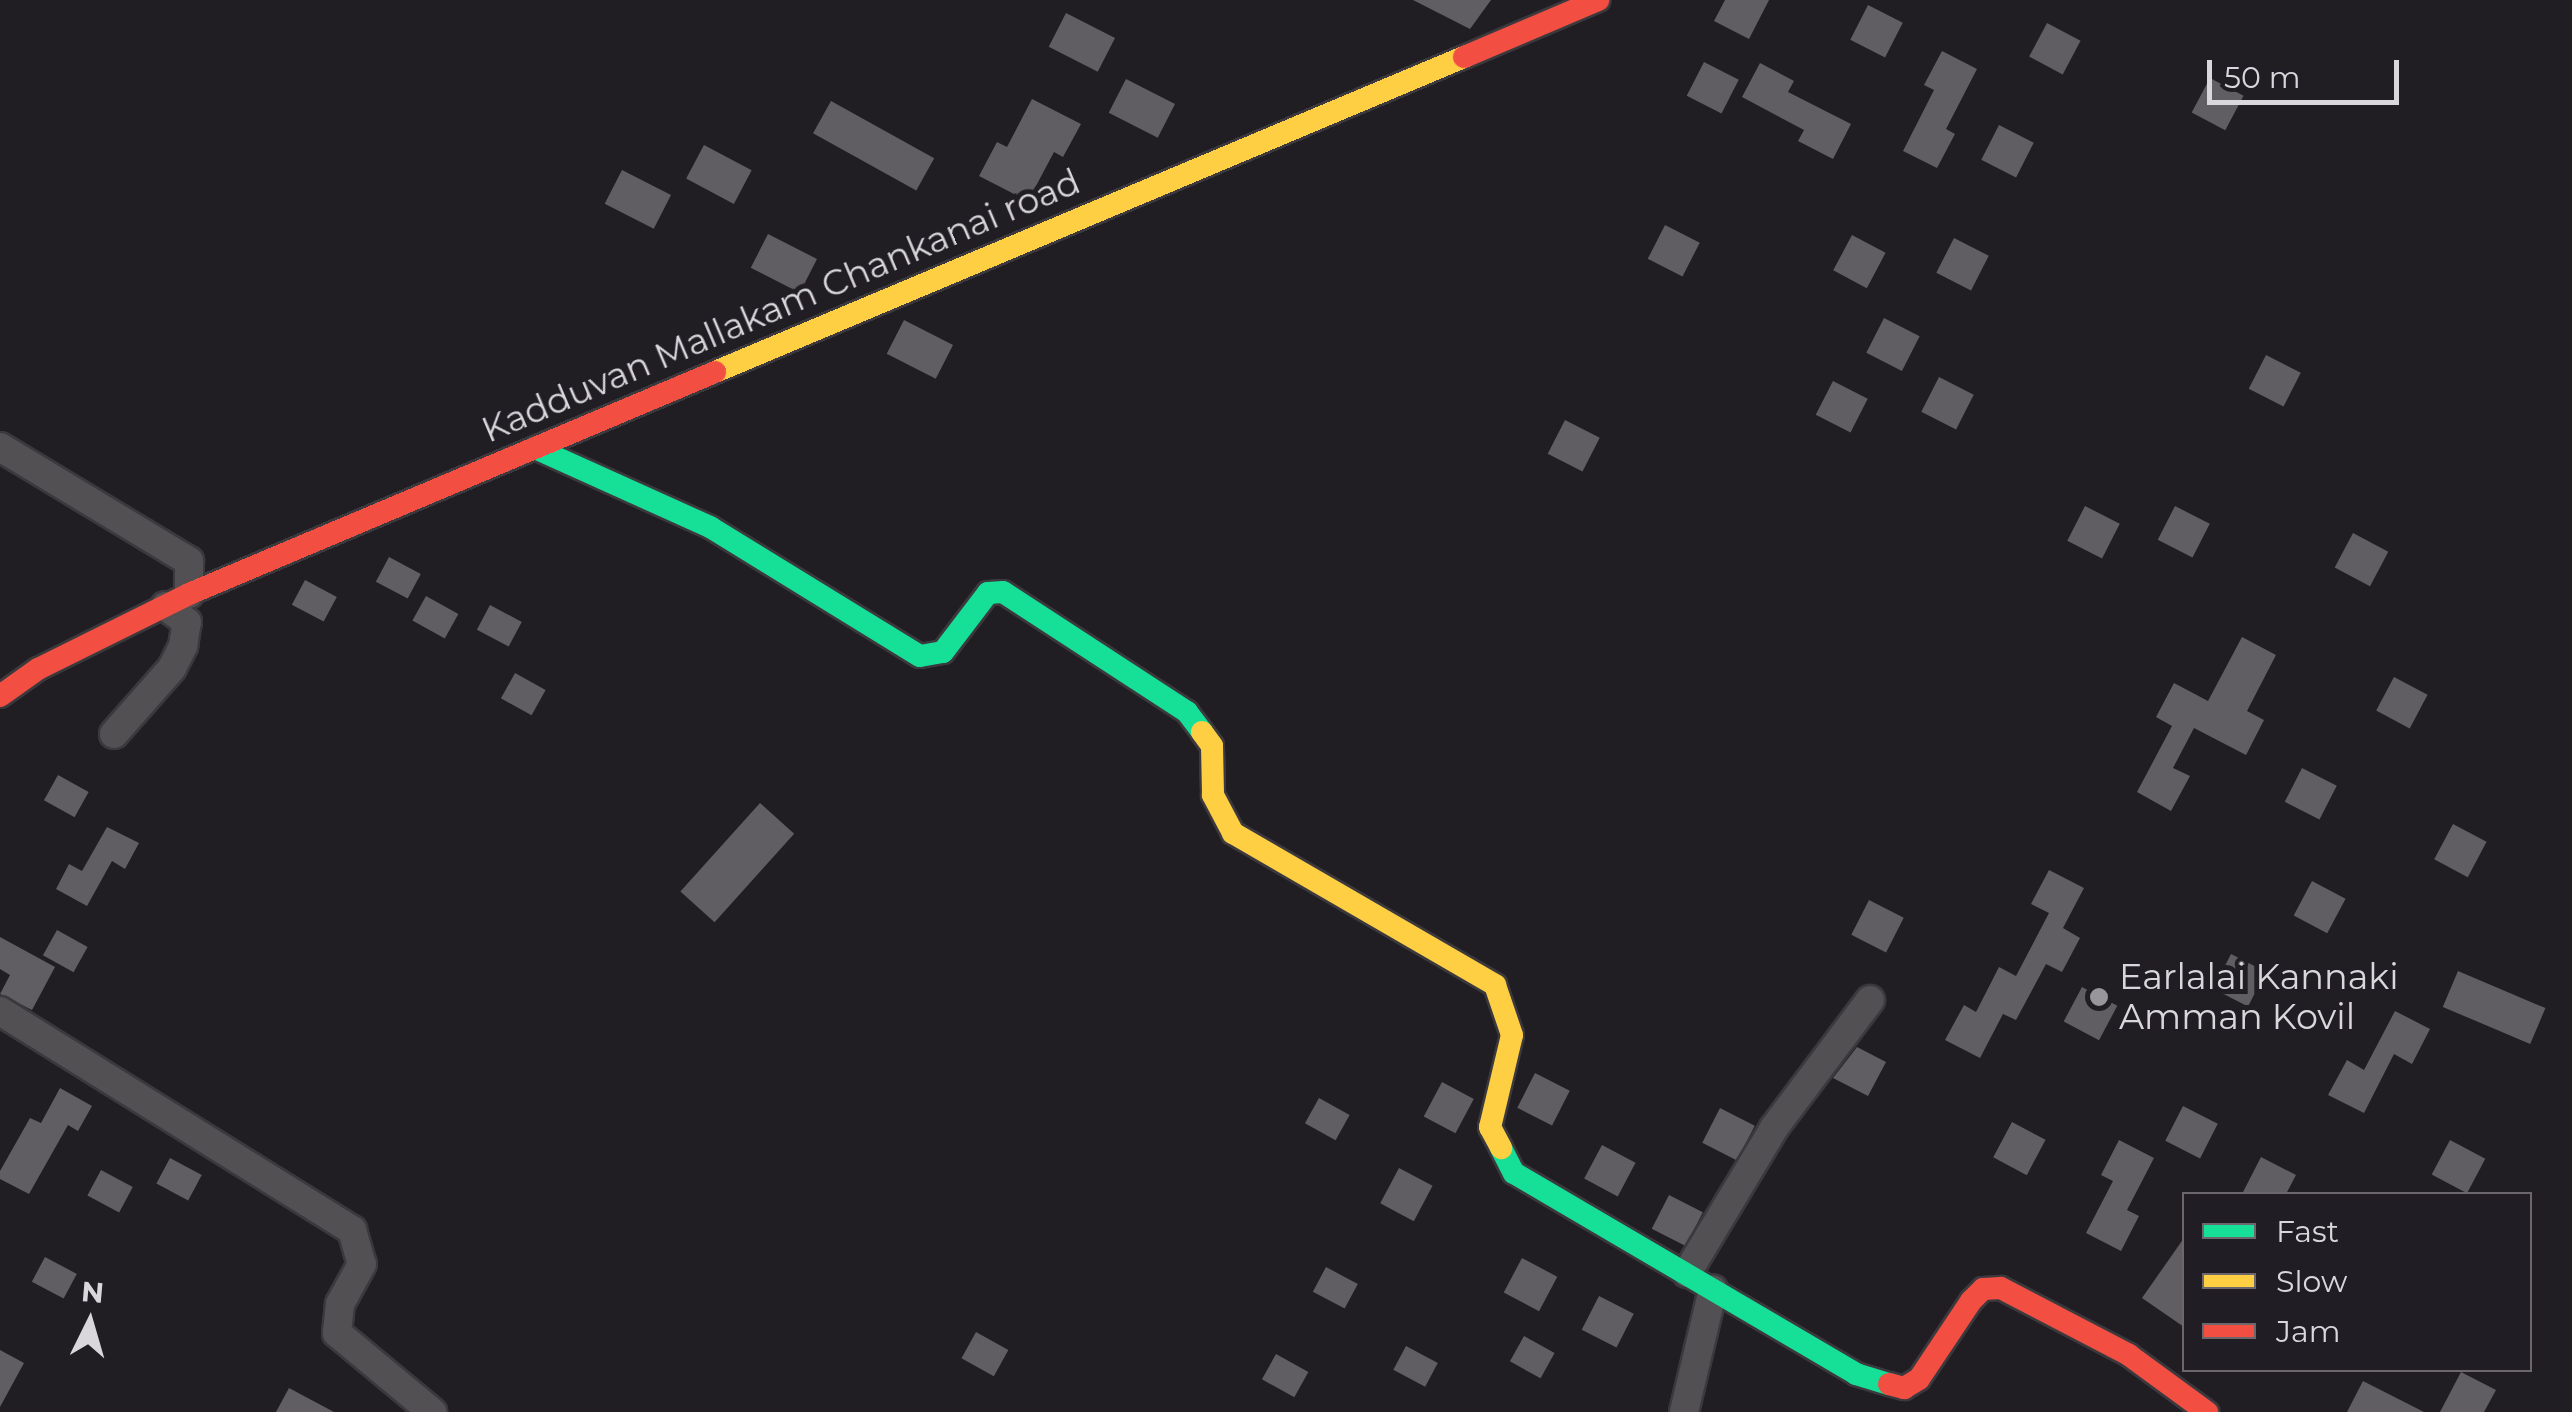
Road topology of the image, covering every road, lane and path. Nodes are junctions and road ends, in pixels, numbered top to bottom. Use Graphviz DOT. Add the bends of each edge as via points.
graph roads {
  1 [pos="1598,0"];
  2 [pos="0,447"];
  3 [pos="535,448"];
  4 [pos="177,600"];
  5 [pos="0,696"];
  6 [pos="114,734"];
  7 [pos="1870,1000"];
  8 [pos="0,1011"];
  9 [pos="1687,1273"];
  10 [pos="1714,1289"];
  11 [pos="432,1412"];
  12 [pos="1684,1412"];
  13 [pos="2207,1412"];
  1 -- 3 [label="street, Kadduvan Mallakam Chankanai road"];
  2 -- 4 [label="street" via="189,561"];
  3 -- 4 [label="street, Kadduvan Mallakam Chankanai road"];
  3 -- 9 [label="street" via="710,527 920,656 943,652 988,594 1003,592 1187,712 1212,746 1212,795 1233,833 1495,984 1512,1036 1490,1127 1514,1172"];
  4 -- 5 [label="street, Kadduvan Mallakam Chankanai road" via="38,669"];
  4 -- 6 [label="street" via="186,622 183,646"];
  7 -- 9 [label="street" via="1774,1128"];
  8 -- 11 [label="street" via="352,1230 362,1264 340,1304 338,1333"];
  9 -- 10 [label="street"];
  10 -- 12 [label="street"];
  10 -- 13 [label="street" via="1856,1374 1904,1388 1919,1379 1971,1301 1983,1289 2001,1288 2129,1354"];
}
